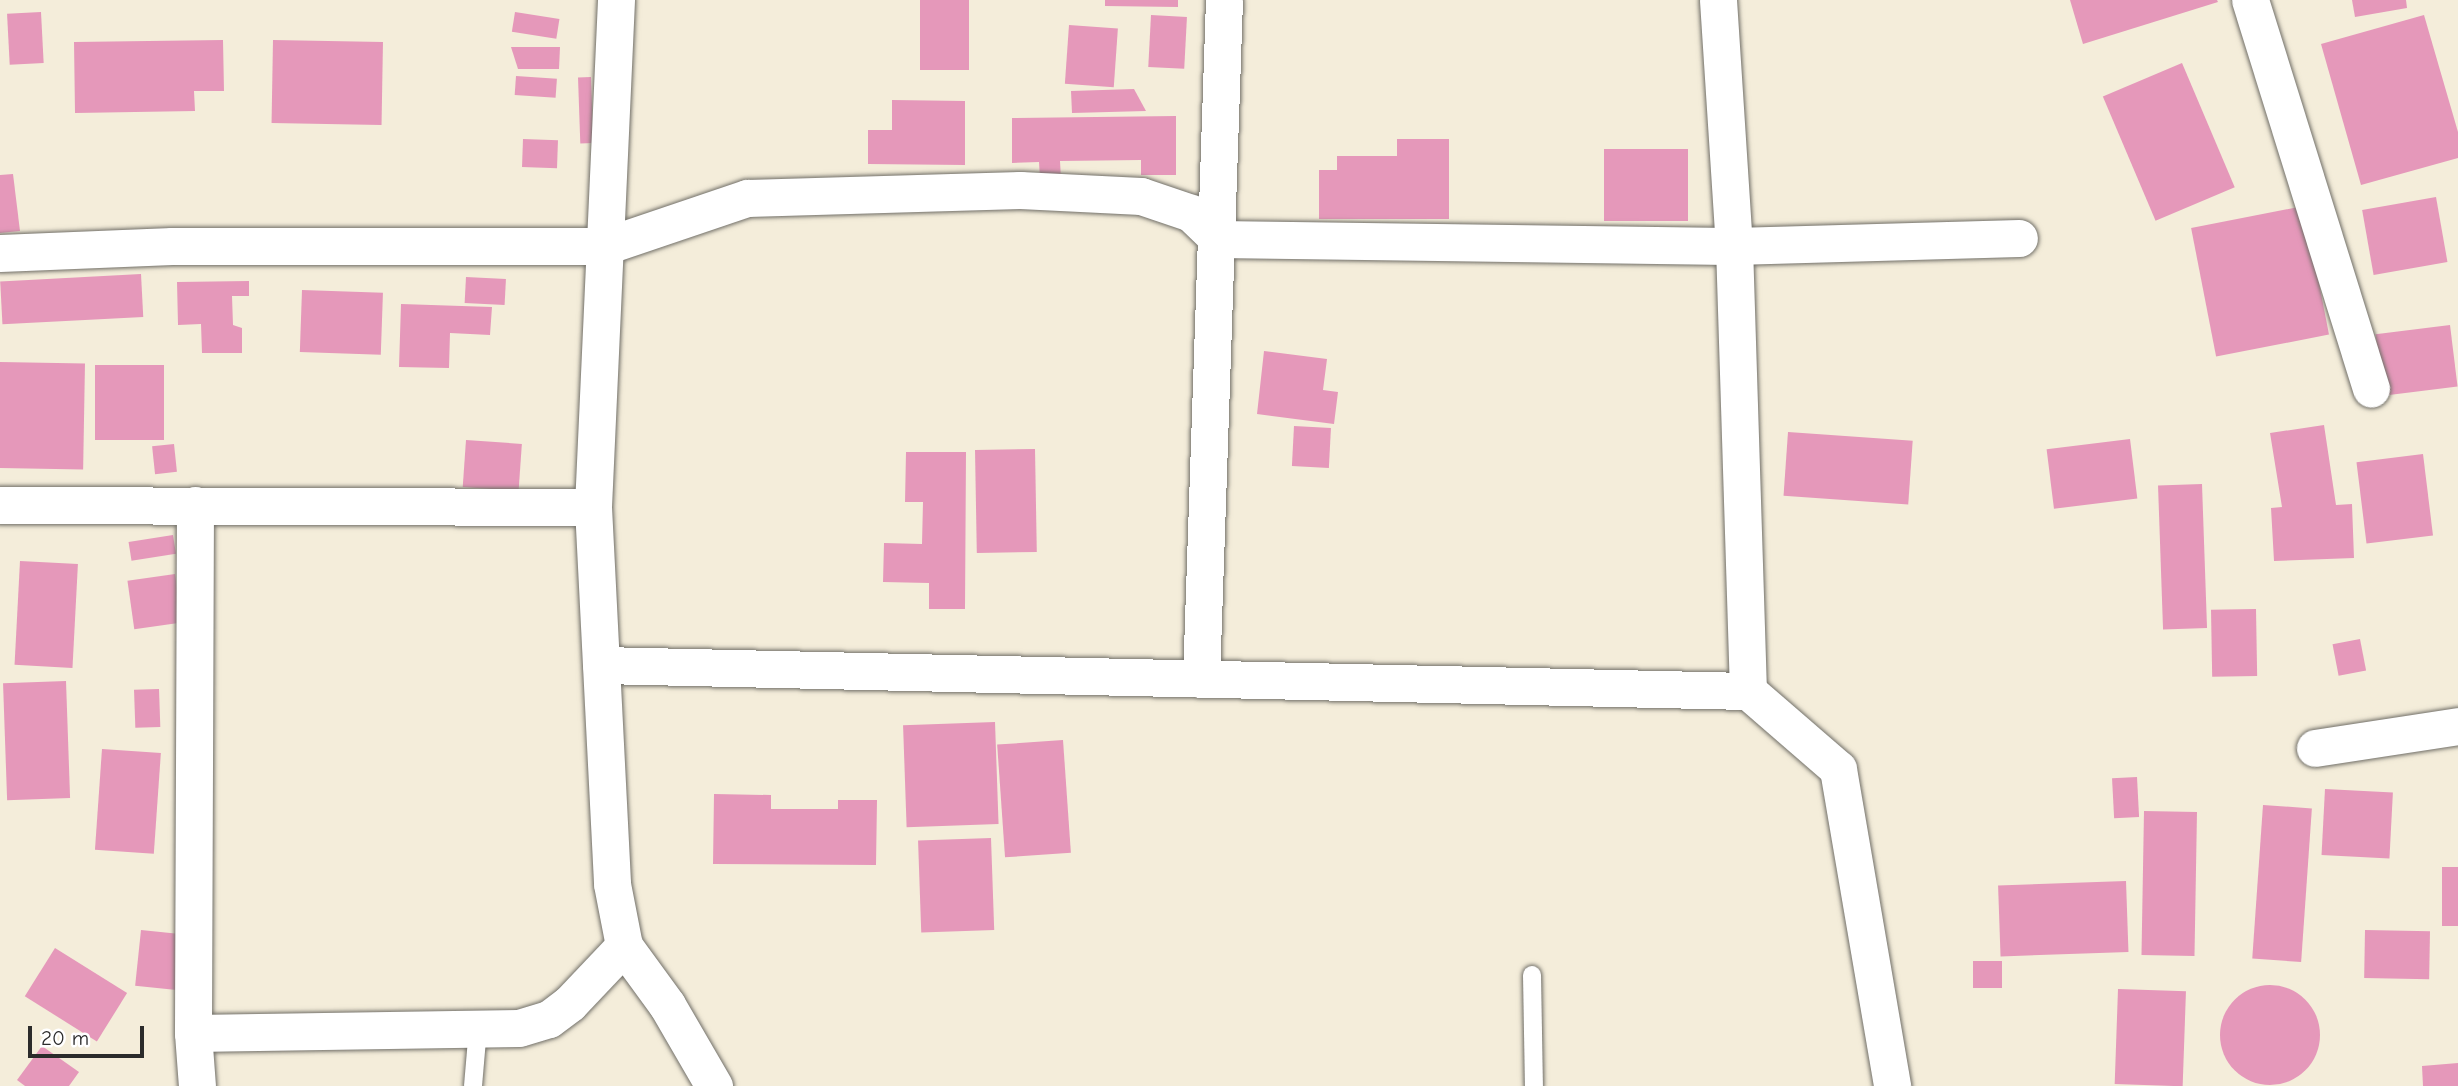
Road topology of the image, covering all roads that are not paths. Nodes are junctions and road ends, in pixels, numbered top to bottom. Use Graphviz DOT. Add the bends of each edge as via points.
graph roads {
  1 [pos="616,0"];
  2 [pos="1224,0"];
  3 [pos="1718,0"];
  4 [pos="2250,0"];
  5 [pos="2019,238"];
  6 [pos="1219,239"];
  7 [pos="605,246"];
  8 [pos="1734,246"];
  9 [pos="0,253"];
  10 [pos="2371,390"];
  11 [pos="0,505"];
  12 [pos="195,505"];
  13 [pos="593,507"];
  14 [pos="601,665"];
  15 [pos="1201,679"];
  16 [pos="1748,691"];
  17 [pos="2458,726"];
  18 [pos="2315,748"];
  19 [pos="624,946"];
  20 [pos="1532,975"];
  21 [pos="478,1028"];
  22 [pos="193,1033"];
  23 [pos="197,1086"];
  24 [pos="473,1086"];
  25 [pos="713,1086"];
  26 [pos="1534,1086"];
  27 [pos="1892,1086"];
  1 -- 7 [label="street"];
  2 -- 6 [label="street"];
  3 -- 8 [label="street"];
  4 -- 10 [label="street"];
  5 -- 8 [label="street"];
  6 -- 7 [label="street" via="1191,213 1141,196 1020,190 747,198"];
  6 -- 8 [label="street"];
  6 -- 15 [label="street"];
  7 -- 9 [label="street" via="172,246"];
  7 -- 13 [label="street"];
  8 -- 16 [label="street"];
  11 -- 12 [label="street"];
  12 -- 13 [label="street"];
  12 -- 22 [label="street"];
  13 -- 14 [label="street"];
  14 -- 15 [label="street"];
  14 -- 19 [label="street" via="612,884"];
  15 -- 16 [label="street"];
  16 -- 27 [label="street" via="1838,769"];
  17 -- 18 [label="street"];
  19 -- 21 [label="street" via="549,1019 519,1028"];
  19 -- 25 [label="street" via="667,1005"];
  20 -- 26 [label="lane"];
  21 -- 22 [label="street"];
  21 -- 24 [label="lane"];
  22 -- 23 [label="street"];
}
